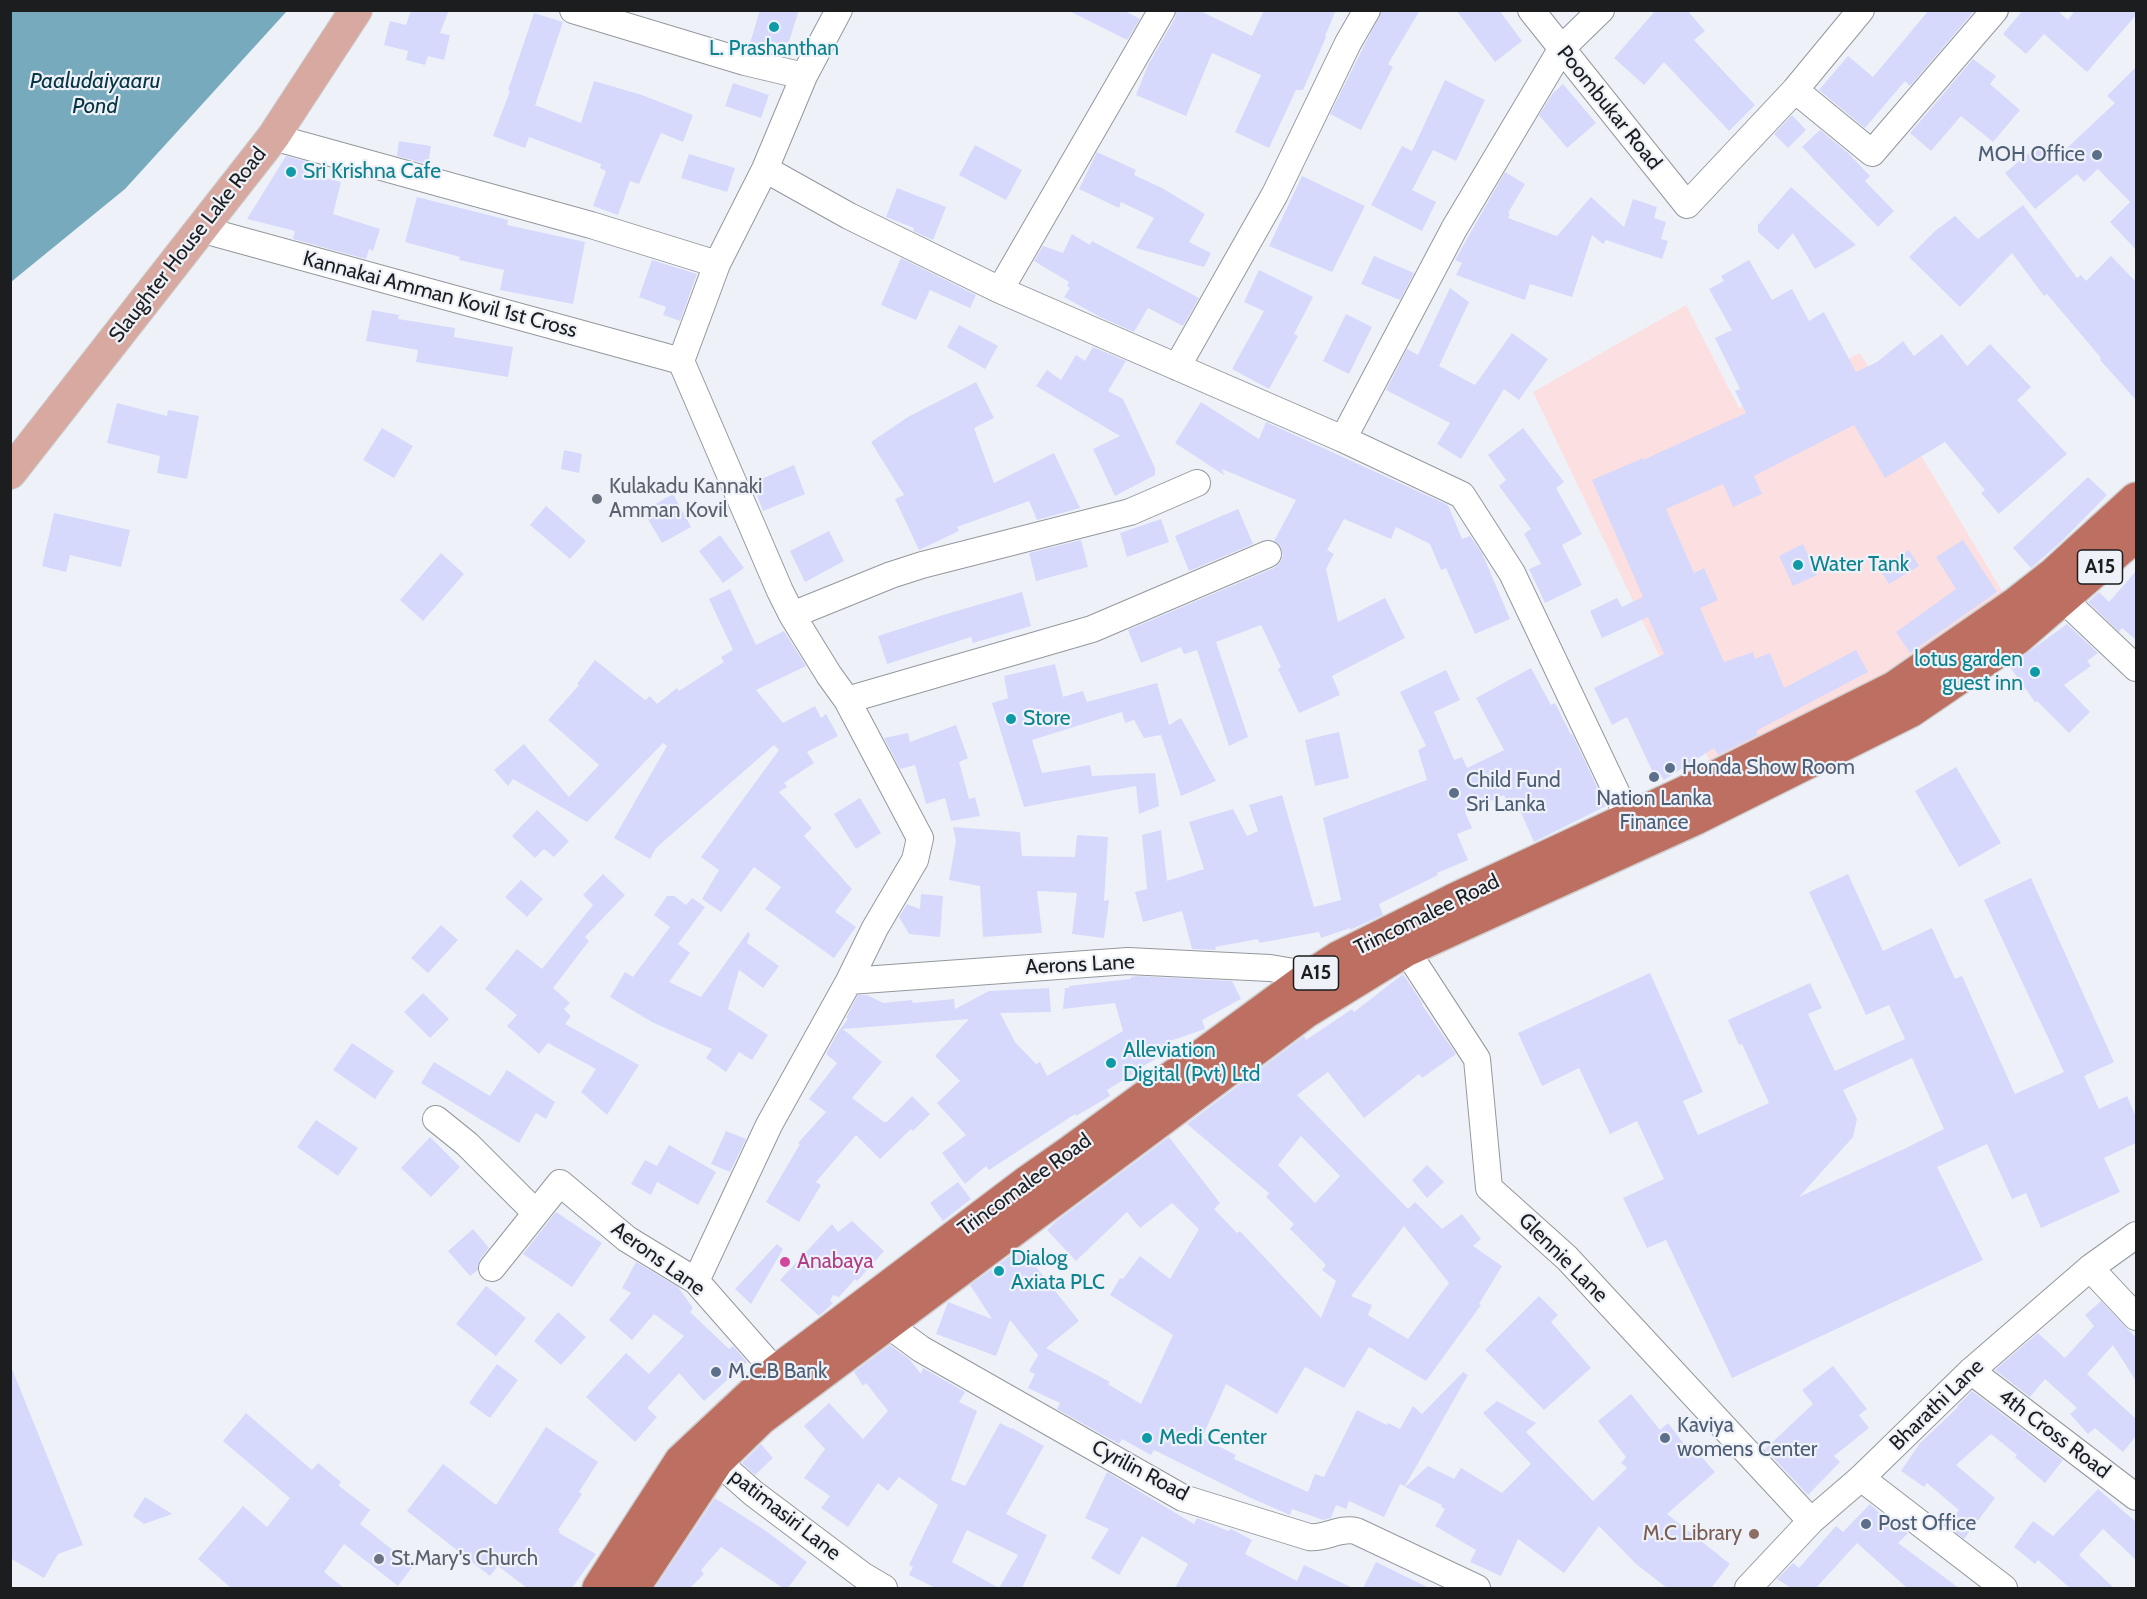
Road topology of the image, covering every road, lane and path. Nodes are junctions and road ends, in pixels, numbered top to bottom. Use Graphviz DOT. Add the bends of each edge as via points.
graph roads {
  1 [pos="356,10"];
  2 [pos="573,10"];
  3 [pos="839,10"];
  4 [pos="1162,10"];
  5 [pos="1367,10"];
  6 [pos="1530,10"];
  7 [pos="1601,10"];
  8 [pos="1861,10"];
  9 [pos="1995,10"];
  10 [pos="1562,48"];
  11 [pos="804,76"];
  12 [pos="1795,90"];
  13 [pos="273,137"];
  14 [pos="765,170"];
  15 [pos="200,229"];
  16 [pos="717,264"];
  17 [pos="1000,290"];
  18 [pos="681,361"];
  19 [pos="1177,367"];
  20 [pos="1343,439"];
  21 [pos="10,473"];
  22 [pos="1197,483"];
  23 [pos="2136,499"];
  24 [pos="2136,535"];
  25 [pos="1268,554"];
  26 [pos="2063,599"];
  27 [pos="792,615"];
  28 [pos="2136,668"];
  29 [pos="847,700"];
  30 [pos="1629,819"];
  31 [pos="1406,950"];
  32 [pos="1312,975"];
  33 [pos="849,981"];
  34 [pos="436,1119"];
  35 [pos="536,1213"];
  36 [pos="2136,1235"];
  37 [pos="492,1268"];
  38 [pos="2090,1268"];
  39 [pos="696,1281"];
  40 [pos="2136,1317"];
  41 [pos="887,1324"];
  42 [pos="1971,1371"];
  43 [pos="776,1372"];
  44 [pos="717,1461"];
  45 [pos="1861,1478"];
  46 [pos="2136,1497"];
  47 [pos="1811,1521"];
  48 [pos="599,1588"];
  49 [pos="633,1588"];
  50 [pos="884,1588"];
  51 [pos="1477,1588"];
  52 [pos="1748,1588"];
  53 [pos="2004,1588"];
  1 -- 13 [label="main road, Slaughter House Lake Road"];
  2 -- 11 [label="street"];
  3 -- 11 [label="street"];
  4 -- 17 [label="street"];
  5 -- 19 [label="street" via="1275,194"];
  6 -- 10 [label="street, Poombukar Road"];
  7 -- 10 [label="street"];
  8 -- 12 [label="street"];
  9 -- 12 [label="street" via="1872,153"];
  10 -- 12 [label="street, Poombukar Road" via="1687,205"];
  10 -- 20 [label="street" via="1454,228"];
  11 -- 14 [label="street"];
  13 -- 15 [label="main road, Slaughter House Lake Road"];
  13 -- 16 [label="street"];
  14 -- 16 [label="street"];
  14 -- 17 [label="street"];
  15 -- 18 [label="street, Kannakai Amman Kovil 1st Cross"];
  15 -- 21 [label="main road, Slaughter House Lake Road"];
  16 -- 18 [label="street"];
  17 -- 19 [label="street"];
  18 -- 27 [label="street"];
  19 -- 20 [label="street"];
  20 -- 30 [label="street" via="1462,495 1512,573"];
  22 -- 27 [label="street" via="1130,512 921,565"];
  23 -- 30 [label="highway, Trincomalee Road / A15" via="2017,603 1894,688"];
  24 -- 26 [label="highway, Trincomalee Road / A15"];
  25 -- 29 [label="street" via="1092,629"];
  26 -- 28 [label="street"];
  26 -- 31 [label="highway, Trincomalee Road / A15" via="2017,638 1910,711 1696,818"];
  27 -- 29 [label="street"];
  29 -- 33 [label="street" via="920,838 915,860"];
  30 -- 32 [label="highway, Trincomalee Road / A15" via="1454,900"];
  31 -- 41 [label="highway, Trincomalee Road / A15" via="1305,1012"];
  31 -- 47 [label="street, Glennie Lane" via="1477,1059 1489,1188 1567,1258"];
  32 -- 33 [label="street, Aerons Lane" via="1270,968 1128,961"];
  32 -- 43 [label="highway, Trincomalee Road / A15" via="1029,1180"];
  33 -- 39 [label="street" via="769,1125"];
  34 -- 35 [label="street" via="467,1143"];
  35 -- 37 [label="street, Aerons Lane"];
  35 -- 39 [label="street, Aerons Lane" via="560,1183 627,1239"];
  36 -- 38 [label="street, Bharathi Lane"];
  38 -- 40 [label="street"];
  38 -- 42 [label="street, Bharathi Lane"];
  39 -- 43 [label="street, Aerons Lane"];
  41 -- 44 [label="highway, Trincomalee Road / A15" via="761,1418"];
  41 -- 51 [label="street, Cyrilin Road" via="921,1349 1183,1498 1309,1537 1356,1531"];
  42 -- 45 [label="street, Bharathi Lane"];
  42 -- 46 [label="street, 4th Cross Road"];
  43 -- 48 [label="highway, Trincomalee Road / A15" via="681,1461"];
  44 -- 49 [label="highway, Trincomalee Road / A15"];
  44 -- 50 [label="street, patimasiri Lane" via="762,1500"];
  45 -- 47 [label="street, Bharathi Lane"];
  45 -- 53 [label="street"];
  47 -- 52 [label="street, Bharathi Lane"];
}
